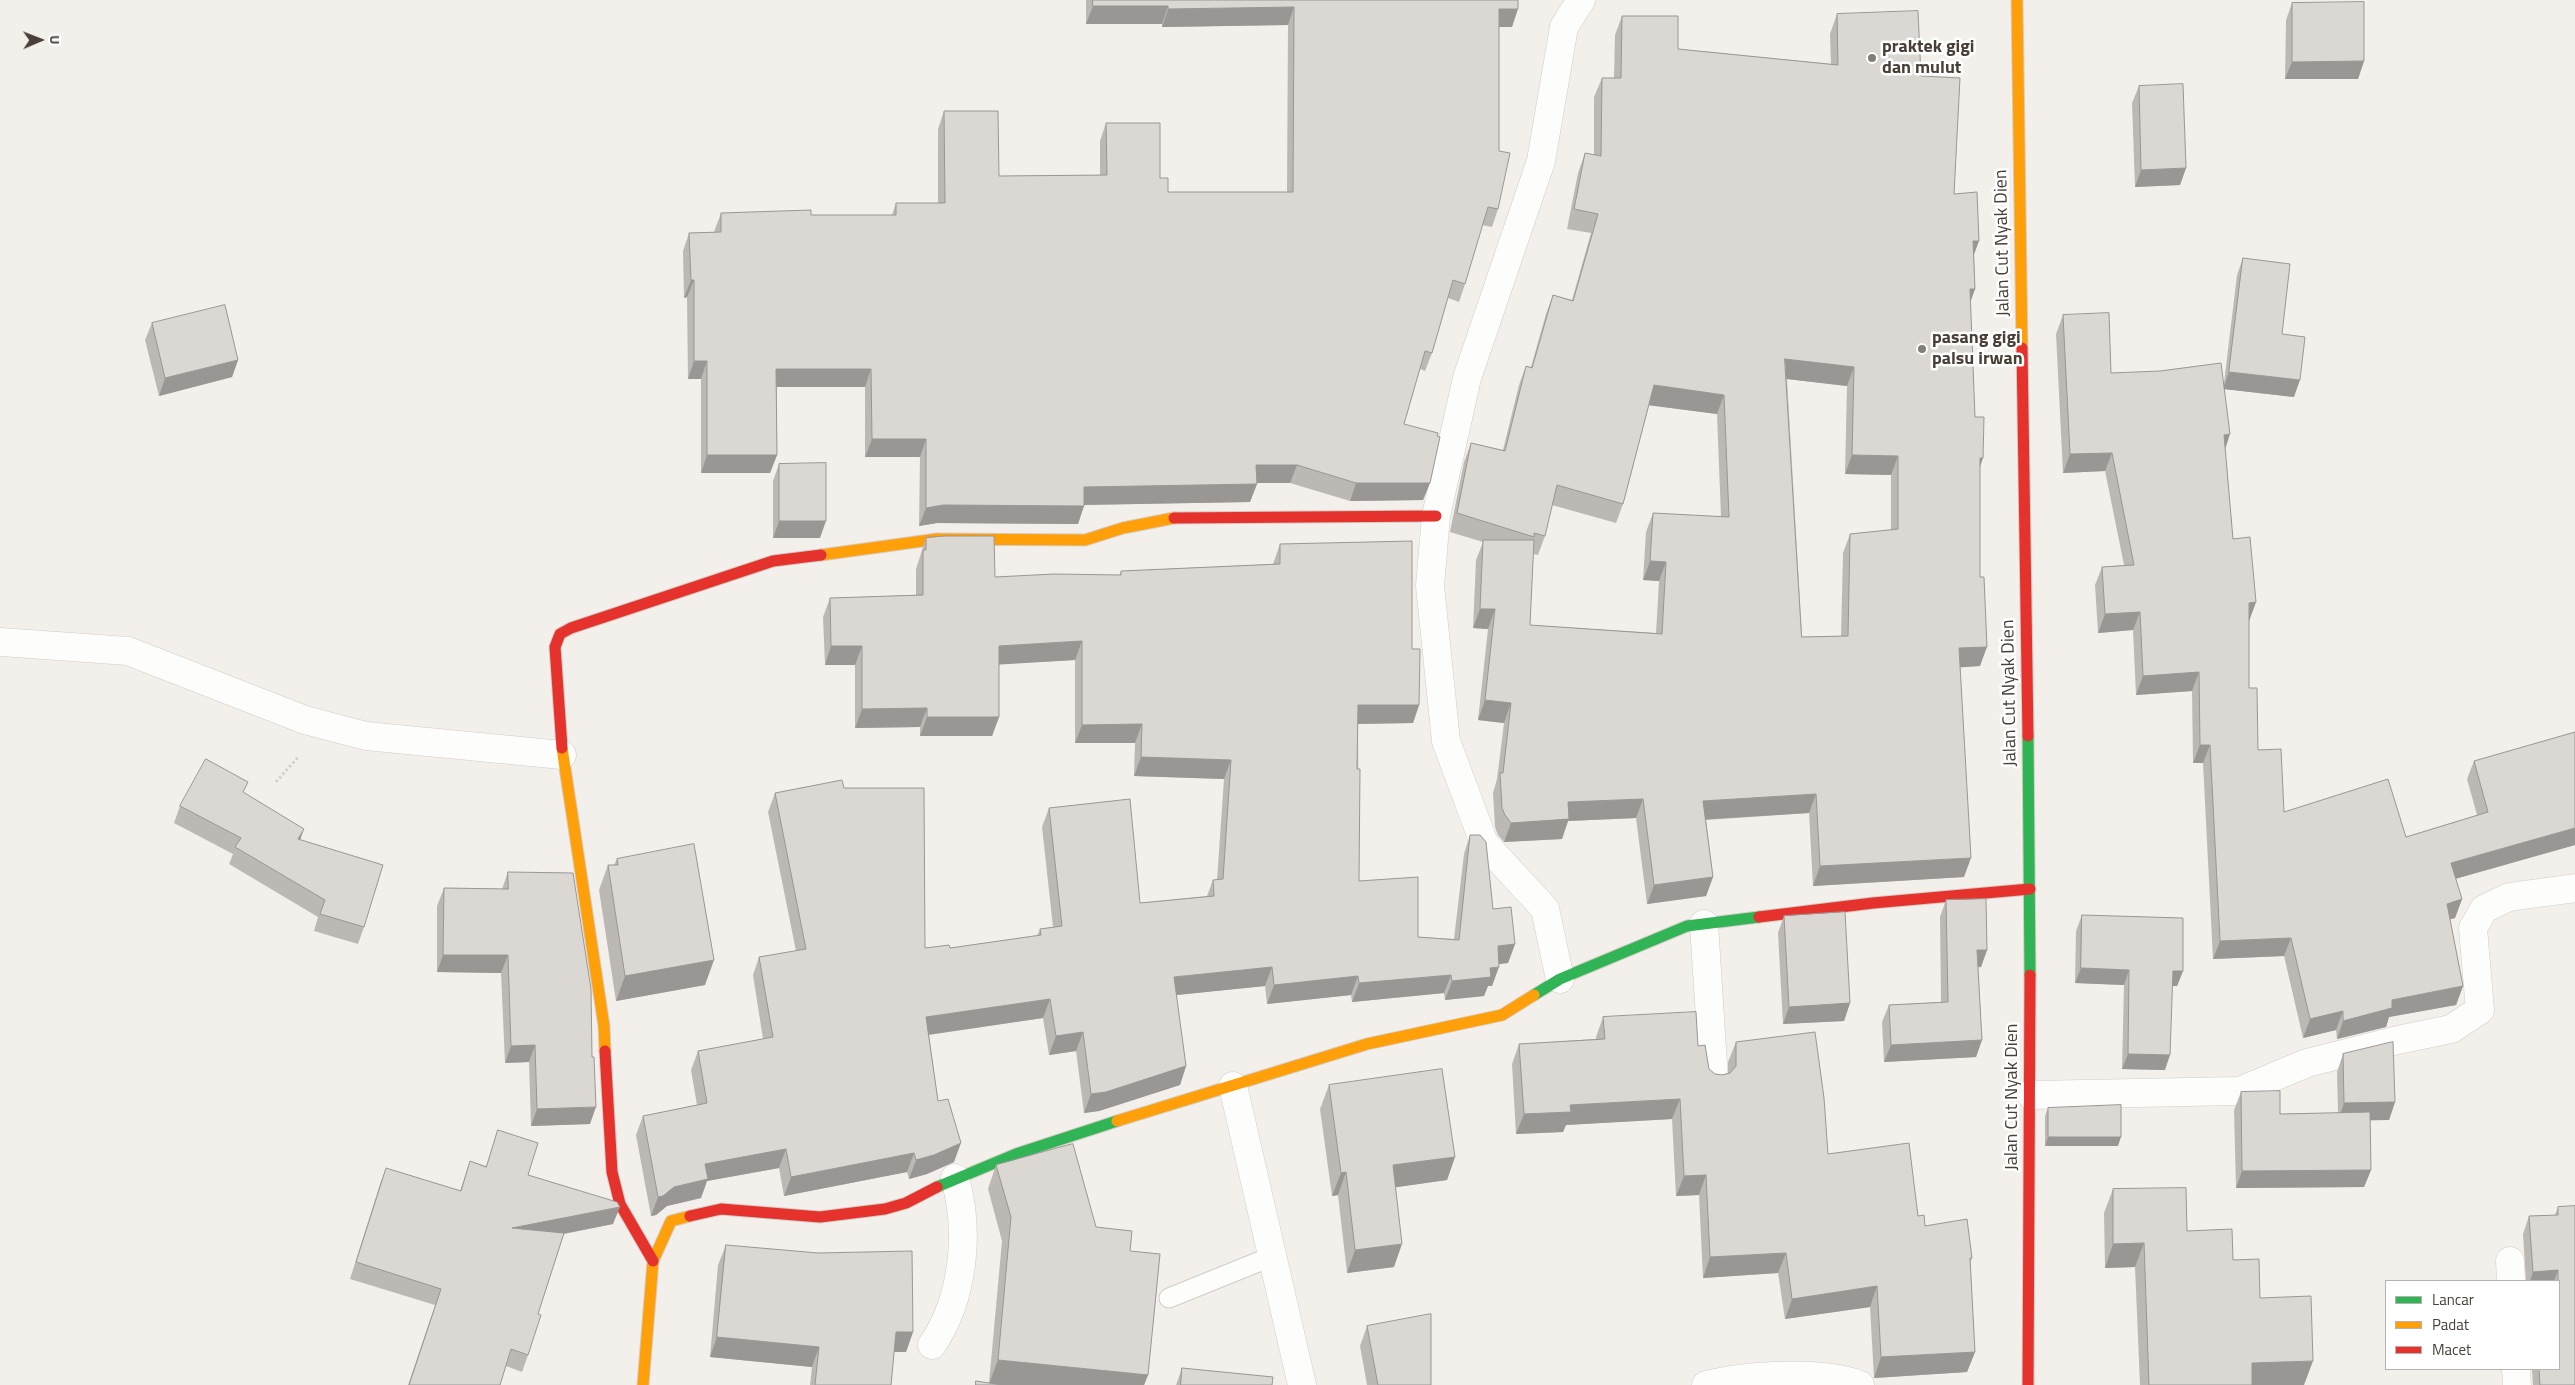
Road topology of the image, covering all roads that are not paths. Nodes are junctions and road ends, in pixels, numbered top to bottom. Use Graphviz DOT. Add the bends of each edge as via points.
graph roads {
  1 [pos="1581,0"];
  2 [pos="2017,0"];
  3 [pos="1436,516"];
  4 [pos="0,642"];
  5 [pos="562,755"];
  6 [pos="2575,888"];
  7 [pos="2030,889"];
  8 [pos="1704,924"];
  9 [pos="1560,979"];
  10 [pos="1714,1080"];
  11 [pos="1233,1086"];
  12 [pos="2031,1095"];
  13 [pos="955,1178"];
  14 [pos="1273,1256"];
  15 [pos="653,1261"];
  16 [pos="1168,1298"];
  17 [pos="932,1345"];
  18 [pos="2516,1370"];
  19 [pos="643,1385"];
  20 [pos="1302,1385"];
  21 [pos="1706,1385"];
  22 [pos="1860,1385"];
  23 [pos="2028,1385"];
  24 [pos="2517,1385"];
  1 -- 3 [label="street" via="1564,27 1541,161 1467,378"];
  2 -- 7 [label="main road, Jalan Cut Nyak Dien"];
  3 -- 5 [label="main road" via="1170,518 1085,540 937,538 773,561 560,634 555,647"];
  3 -- 9 [label="street" via="1430,586 1446,740 1484,843 1545,910"];
  4 -- 5 [label="street" via="128,651 306,720 366,736"];
  5 -- 15 [label="main road" via="604,1026 612,1172 620,1204"];
  6 -- 12 [label="street" via="2509,897 2484,909 2472,928 2480,1010 2451,1029 2307,1063 2240,1091"];
  7 -- 8 [label="main road" via="1873,903"];
  7 -- 12 [label="main road, Jalan Cut Nyak Dien"];
  8 -- 9 [label="main road" via="1687,926"];
  8 -- 10 [label="street"];
  9 -- 11 [label="main road" via="1502,1015 1367,1044"];
  11 -- 13 [label="main road" via="1016,1154"];
  11 -- 14 [label="street"];
  12 -- 23 [label="main road, Jalan Cut Nyak Dien"];
  13 -- 15 [label="main road" via="906,1203 886,1209 820,1217 721,1210 696,1213 671,1221"];
  13 -- 17 [label="street" via="960,1196 960,1267 955,1301"];
  14 -- 16 [label="lane"];
  14 -- 20 [label="street"];
  15 -- 19 [label="main road"];
  18 -- 24 [label="street"];
  21 -- 22 [label="street" via="1791,1375 1848,1380"];
}
